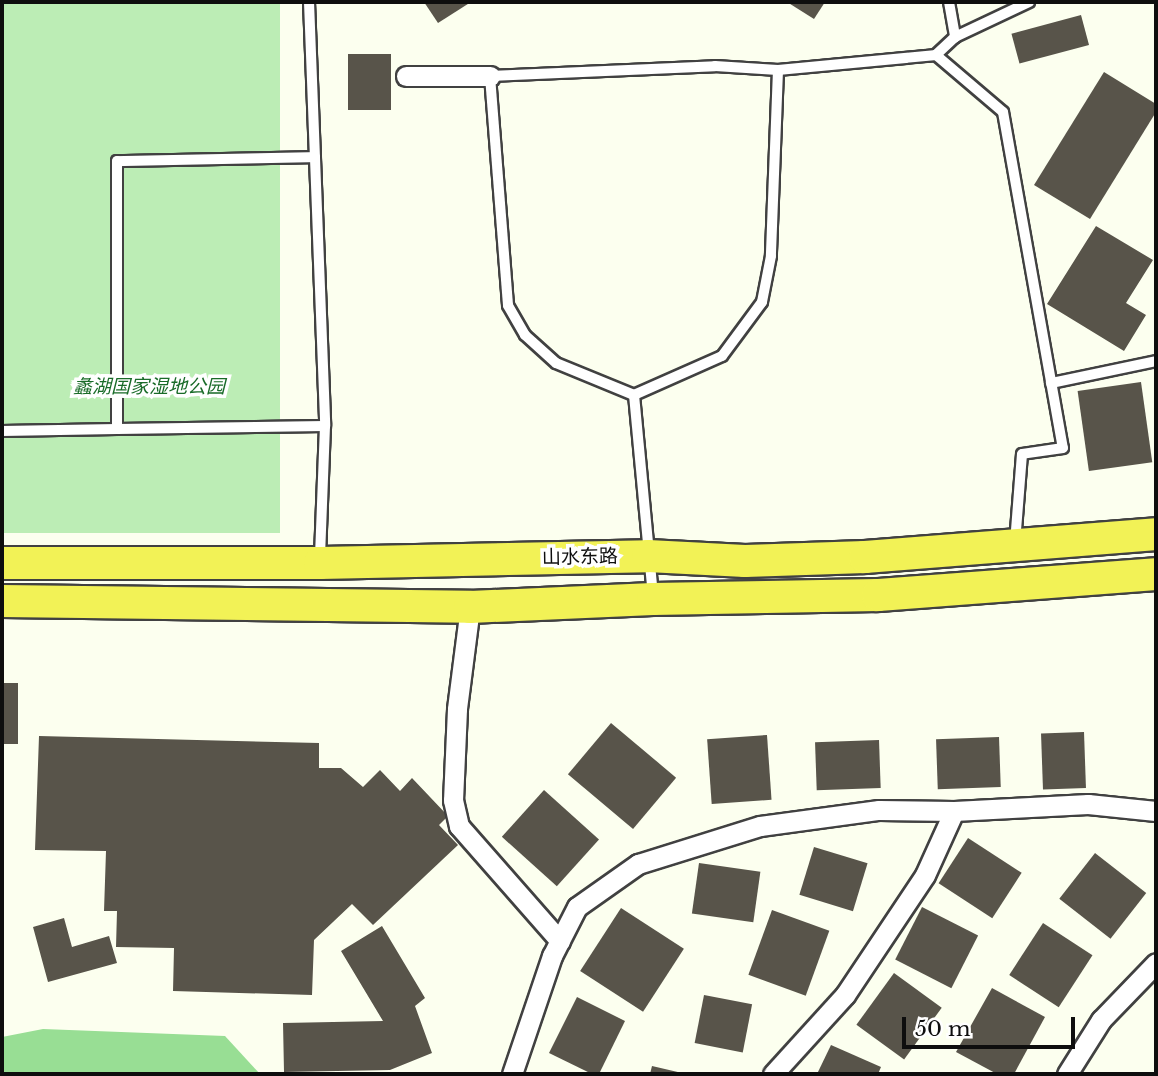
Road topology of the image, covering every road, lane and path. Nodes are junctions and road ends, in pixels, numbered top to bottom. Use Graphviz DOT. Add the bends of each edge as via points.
graph roads {
  1 [pos="309,2"];
  2 [pos="949,2"];
  3 [pos="1029,2"];
  4 [pos="955,37"];
  5 [pos="936,55"];
  6 [pos="778,70"];
  7 [pos="406,76"];
  8 [pos="490,76"];
  9 [pos="315,158"];
  10 [pos="1156,361"];
  11 [pos="1051,383"];
  12 [pos="634,395"];
  13 [pos="325,426"];
  14 [pos="117,429"];
  15 [pos="2,431"];
  16 [pos="1156,534"];
  17 [pos="1015,546"];
  18 [pos="648,556"];
  19 [pos="2,563"];
  20 [pos="320,563"];
  21 [pos="1156,574"];
  22 [pos="653,599"];
  23 [pos="2,601"];
  24 [pos="470,607"];
  25 [pos="954,811"];
  26 [pos="1156,811"];
  27 [pos="560,940"];
  28 [pos="1156,963"];
  29 [pos="512,1074"];
  30 [pos="773,1074"];
  31 [pos="1068,1074"];
  1 -- 9 [label="lane"];
  2 -- 4 [label="lane"];
  3 -- 4 [label="lane"];
  4 -- 5 [label="lane"];
  5 -- 6 [label="lane"];
  5 -- 11 [label="lane" via="1003,113"];
  6 -- 8 [label="lane" via="715,66"];
  6 -- 12 [label="lane" via="771,256 762,302 722,356"];
  7 -- 8 [label="street"];
  8 -- 12 [label="lane" via="508,305 526,335 556,363"];
  9 -- 13 [label="lane"];
  9 -- 14 [label="lane" via="117,161"];
  10 -- 11 [label="lane"];
  11 -- 17 [label="lane" via="1063,448 1022,454"];
  12 -- 18 [label="lane"];
  13 -- 14 [label="lane"];
  13 -- 20 [label="lane"];
  14 -- 15 [label="lane"];
  16 -- 17 [label="highway, 山水东路"];
  17 -- 18 [label="highway, 山水东路" via="745,561"];
  18 -- 20 [label="highway, 山水东路"];
  18 -- 22 [label="lane"];
  19 -- 20 [label="highway, 山水东路"];
  21 -- 22 [label="highway" via="878,595"];
  22 -- 24 [label="highway"];
  23 -- 24 [label="highway"];
  24 -- 27 [label="street" via="457,709 453,800 459,826"];
  25 -- 26 [label="street" via="1088,804"];
  25 -- 27 [label="street" via="879,810 760,825 638,864 577,907"];
  25 -- 30 [label="street" via="925,875 845,995"];
  27 -- 29 [label="street"];
  28 -- 31 [label="street" via="1101,1020"];
}
